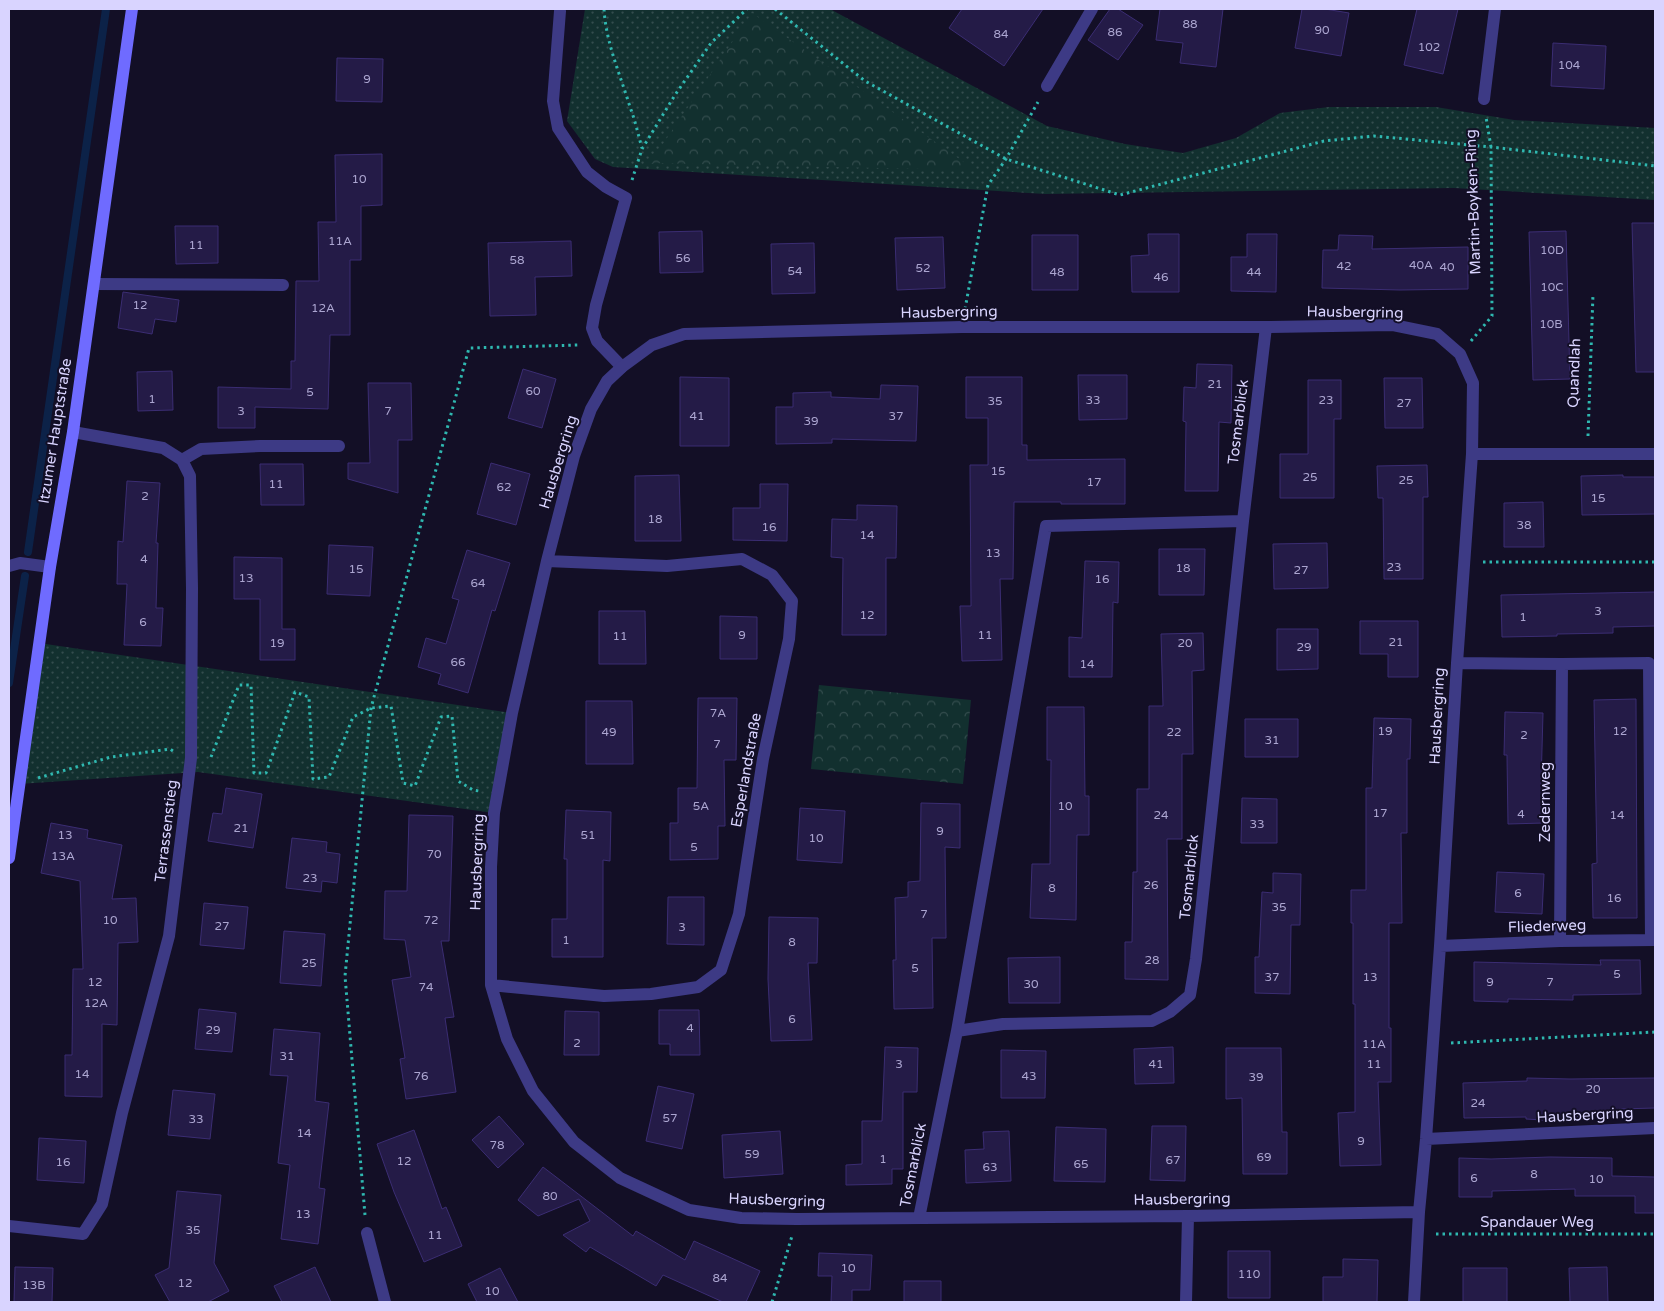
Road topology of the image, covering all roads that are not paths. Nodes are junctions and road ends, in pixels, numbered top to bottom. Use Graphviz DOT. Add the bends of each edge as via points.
graph roads {
  1 [pos="132,9"];
  2 [pos="1092,9"];
  3 [pos="1495,9"];
  4 [pos="560,11"];
  5 [pos="1047,86"];
  6 [pos="1484,99"];
  7 [pos="94,284"];
  8 [pos="283,285"];
  9 [pos="1266,328"];
  10 [pos="622,367"];
  11 [pos="72,432"];
  12 [pos="339,446"];
  13 [pos="1472,454"];
  14 [pos="1655,454"];
  15 [pos="182,460"];
  16 [pos="1243,521"];
  17 [pos="547,561"];
  18 [pos="9,566"];
  19 [pos="50,567"];
  20 [pos="1652,663"];
  21 [pos="1456,664"];
  22 [pos="1562,664"];
  23 [pos="9,858"];
  24 [pos="1653,940"];
  25 [pos="1560,941"];
  26 [pos="1440,946"];
  27 [pos="491,985"];
  28 [pos="957,1031"];
  29 [pos="1655,1128"];
  30 [pos="1426,1139"];
  31 [pos="1420,1212"];
  32 [pos="1188,1216"];
  33 [pos="919,1218"];
  34 [pos="9,1226"];
  35 [pos="367,1233"];
  36 [pos="385,1302"];
  37 [pos="1186,1302"];
  38 [pos="1414,1302"];
  1 -- 7 [label="main road, Itzumer Hauptstraße"];
  2 -- 5 [label="street"];
  3 -- 6 [label="street"];
  4 -- 10 [label="street" via="553,101 558,128 587,172 626,198 592,328 597,341"];
  7 -- 8 [label="street"];
  7 -- 11 [label="main road, Itzumer Hauptstraße"];
  9 -- 10 [label="street, Hausbergring" via="962,327 684,334 652,345"];
  9 -- 13 [label="street, Hausbergring" via="1393,325 1438,334 1460,354 1473,383"];
  9 -- 16 [label="street, Tosmarblick"];
  10 -- 17 [label="street, Hausbergring" via="607,381 591,409 574,456"];
  11 -- 15 [label="street" via="162,448"];
  11 -- 19 [label="main road, Itzumer Hauptstraße"];
  12 -- 15 [label="street" via="201,449"];
  13 -- 14 [label="street"];
  13 -- 21 [label="street, Hausbergring"];
  15 -- 34 [label="street, Terrassenstieg" via="190,476 191,758 169,936 122,1113 102,1204 83,1234"];
  16 -- 28 [label="street, Tosmarblick" via="1046,526"];
  16 -- 28 [label="street, Tosmarblick" via="1190,995 1170,1012 1152,1021 1003,1024"];
  17 -- 27 [label="street, Hausbergring" via="512,713 494,814"];
  17 -- 27 [label="street, Esperlandstraße" via="667,566 742,559 772,575 792,601 789,639 764,759 739,914 720,970 698,987 651,994 604,996"];
  18 -- 19 [label="street" via="20,563"];
  19 -- 23 [label="main road, Itzumer Hauptstraße"];
  20 -- 22 [label="street"];
  20 -- 24 [label="street"];
  21 -- 22 [label="street"];
  21 -- 26 [label="street, Hausbergring"];
  22 -- 25 [label="street, Zedernweg"];
  24 -- 25 [label="street, Fliederweg"];
  25 -- 26 [label="street, Fliederweg"];
  26 -- 30 [label="street, Hausbergring"];
  27 -- 33 [label="street, Hausbergring" via="507,1038 533,1091 574,1142 620,1178 689,1210 741,1218"];
  28 -- 33 [label="street, Tosmarblick"];
  29 -- 30 [label="street, Hausbergring"];
  30 -- 31 [label="street, Hausbergring"];
  31 -- 32 [label="street, Hausbergring"];
  31 -- 38 [label="street, Hausbergring"];
  32 -- 33 [label="street, Hausbergring"];
  32 -- 37 [label="street"];
  35 -- 36 [label="street"];
}
